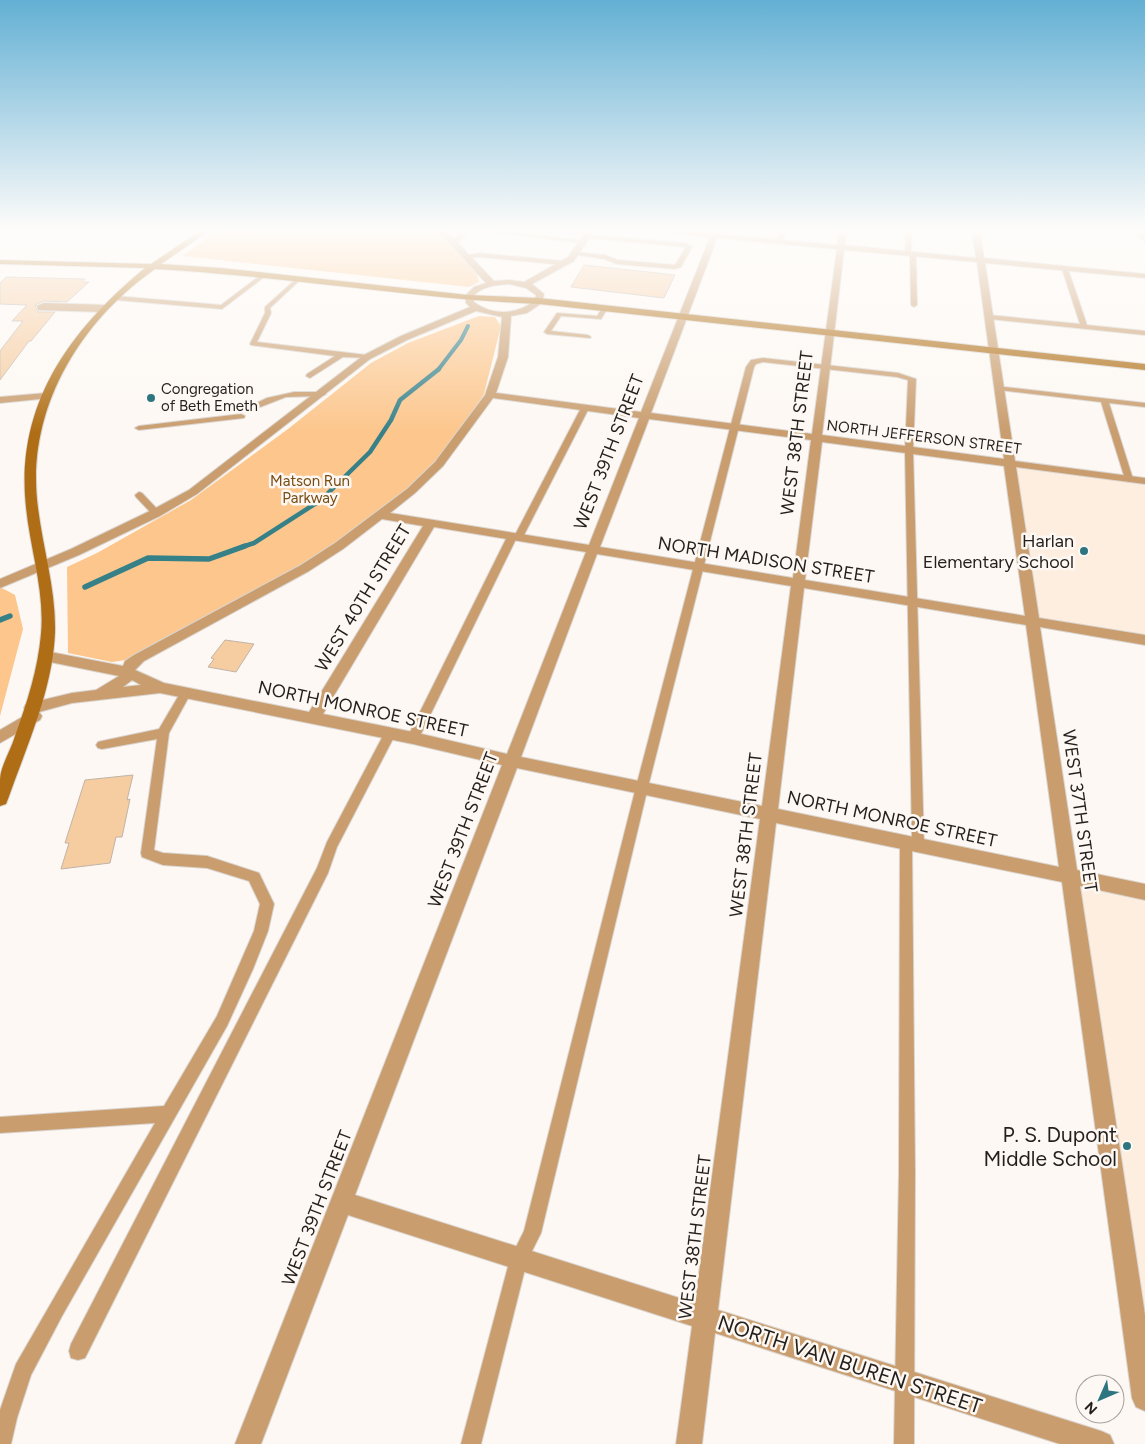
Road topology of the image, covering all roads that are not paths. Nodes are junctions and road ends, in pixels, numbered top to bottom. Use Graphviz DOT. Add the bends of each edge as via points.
graph roads {
  1 [pos="116,298"];
  2 [pos="121,298"];
  3 [pos="233,298"];
  4 [pos="277,298"];
  5 [pos="468,298"];
  6 [pos="477,298"];
  7 [pos="524,298"];
  8 [pos="690,298"];
  9 [pos="834,298"];
  10 [pos="913,298"];
  11 [pos="986,298"];
  12 [pos="1075,298"];
  13 [pos="539,301"];
  14 [pos="914,305"];
  15 [pos="475,308"];
  16 [pos="605,308"];
  17 [pos="105,309"];
  18 [pos="507,313"];
  19 [pos="683,316"];
  20 [pos="989,317"];
  21 [pos="1084,326"];
  22 [pos="830,332"];
  23 [pos="1145,333"];
  24 [pos="588,337"];
  25 [pos="994,350"];
  26 [pos="342,355"];
  27 [pos="368,357"];
  28 [pos="826,367"];
  29 [pos="1145,367"];
  30 [pos="310,376"];
  31 [pos="999,388"];
  32 [pos="322,394"];
  33 [pos="490,395"];
  34 [pos="46,396"];
  35 [pos="0,400"];
  36 [pos="1104,400"];
  37 [pos="1145,405"];
  38 [pos="232,406"];
  39 [pos="252,407"];
  40 [pos="585,408"];
  41 [pos="241,416"];
  42 [pos="644,416"];
  43 [pos="230,417"];
  44 [pos="734,427"];
  45 [pos="139,428"];
  46 [pos="817,438"];
  47 [pos="910,450"];
  48 [pos="1010,464"];
  49 [pos="1128,479"];
  50 [pos="1145,481"];
  51 [pos="139,495"];
  52 [pos="156,513"];
  53 [pos="381,515"];
  54 [pos="431,523"];
  55 [pos="515,537"];
  56 [pos="593,550"];
  57 [pos="43,565"];
  58 [pos="698,567"];
  59 [pos="798,583"];
  60 [pos="0,584"];
  61 [pos="913,602"];
  62 [pos="1033,621"];
  63 [pos="1145,640"];
  64 [pos="45,656"];
  65 [pos="127,672"];
  66 [pos="161,688"];
  67 [pos="186,693"];
  68 [pos="99,695"];
  69 [pos="30,714"];
  70 [pos="313,718"];
  71 [pos="163,733"];
  72 [pos="389,735"];
  73 [pos="0,737"];
  74 [pos="413,738"];
  75 [pos="102,745"];
  76 [pos="511,761"];
  77 [pos="642,788"];
  78 [pos="0,799"];
  79 [pos="769,814"];
  80 [pos="912,844"];
  81 [pos="1070,876"];
  82 [pos="1145,892"];
  83 [pos="168,1114"];
  84 [pos="0,1125"];
  85 [pos="341,1202"];
  86 [pos="519,1259"];
  87 [pos="705,1318"];
  88 [pos="78,1352"];
  89 [pos="906,1382"];
  90 [pos="1145,1398"];
  91 [pos="1,1444"];
  92 [pos="248,1444"];
  93 [pos="471,1444"];
  94 [pos="689,1444"];
  95 [pos="904,1444"];
  96 [pos="1101,1444"];
  1 -- 17 [label="main road"];
  2 -- 3 [label="lane" via="222,307"];
  4 -- 26 [label="lane" via="267,308 268,313 253,344"];
  5 -- 15 [label="street"];
  6 -- 13 [label="main road"];
  7 -- 13 [label="main road"];
  8 -- 19 [label="street, WEST 39TH STREET"];
  9 -- 22 [label="street, WEST 38TH STREET"];
  10 -- 14 [label="lane"];
  11 -- 20 [label="street, WEST 37TH STREET"];
  12 -- 21 [label="lane"];
  13 -- 16 [label="main road"];
  13 -- 18 [label="street" via="528,309"];
  15 -- 18 [label="street"];
  15 -- 27 [label="street"];
  16 -- 19 [label="main road"];
  16 -- 24 [label="lane" via="600,318 559,314 547,332"];
  17 -- 17 [label="lane" via="40,309 39,308 44,305"];
  17 -- 34 [label="main road" via="70,348"];
  18 -- 33 [label="street" via="503,357"];
  19 -- 22 [label="main road"];
  19 -- 42 [label="street, WEST 39TH STREET"];
  20 -- 21 [label="lane"];
  20 -- 25 [label="street, WEST 37TH STREET"];
  21 -- 23 [label="lane"];
  22 -- 25 [label="main road"];
  22 -- 28 [label="street, WEST 38TH STREET"];
  25 -- 29 [label="main road"];
  25 -- 31 [label="street, WEST 37TH STREET"];
  26 -- 27 [label="lane"];
  26 -- 30 [label="lane"];
  27 -- 32 [label="street"];
  28 -- 44 [label="lane" via="763,360 754,362"];
  28 -- 46 [label="street, WEST 38TH STREET"];
  28 -- 47 [label="lane" via="912,379"];
  31 -- 36 [label="lane"];
  31 -- 48 [label="street, WEST 37TH STREET"];
  32 -- 39 [label="lane" via="286,394"];
  32 -- 52 [label="street" via="207,483"];
  33 -- 40 [label="street, NORTH JEFFERSON STREET"];
  33 -- 53 [label="street" via="438,464"];
  34 -- 35 [label="street"];
  34 -- 57 [label="main road" via="32,440 30,475"];
  36 -- 37 [label="lane"];
  36 -- 49 [label="lane"];
  38 -- 43 [label="lane"];
  40 -- 42 [label="street, NORTH JEFFERSON STREET"];
  40 -- 55 [label="lane"];
  41 -- 43 [label="lane"];
  42 -- 44 [label="street, NORTH JEFFERSON STREET"];
  42 -- 56 [label="street, WEST 39TH STREET"];
  43 -- 45 [label="lane"];
  44 -- 46 [label="street, NORTH JEFFERSON STREET"];
  44 -- 58 [label="lane"];
  46 -- 47 [label="street, NORTH JEFFERSON STREET"];
  46 -- 59 [label="street, WEST 38TH STREET"];
  47 -- 48 [label="street, NORTH JEFFERSON STREET"];
  47 -- 61 [label="lane"];
  48 -- 49 [label="street, NORTH JEFFERSON STREET"];
  48 -- 62 [label="street, WEST 37TH STREET"];
  49 -- 50 [label="street, NORTH JEFFERSON STREET"];
  51 -- 52 [label="lane"];
  52 -- 57 [label="street"];
  53 -- 54 [label="street, NORTH MADISON STREET"];
  53 -- 65 [label="street" via="305,568 139,658"];
  54 -- 55 [label="street, NORTH MADISON STREET"];
  54 -- 70 [label="street, WEST 40TH STREET"];
  55 -- 56 [label="street, NORTH MADISON STREET"];
  55 -- 74 [label="lane"];
  56 -- 58 [label="street, NORTH MADISON STREET"];
  56 -- 76 [label="street, WEST 39TH STREET"];
  57 -- 60 [label="street"];
  57 -- 64 [label="main road" via="48,613"];
  58 -- 59 [label="street, NORTH MADISON STREET"];
  58 -- 77 [label="lane"];
  59 -- 61 [label="street, NORTH MADISON STREET"];
  59 -- 79 [label="street, WEST 38TH STREET"];
  61 -- 62 [label="street, NORTH MADISON STREET"];
  61 -- 80 [label="lane"];
  62 -- 63 [label="street, NORTH MADISON STREET"];
  62 -- 81 [label="street, WEST 37TH STREET"];
  64 -- 65 [label="street"];
  64 -- 69 [label="main road"];
  65 -- 66 [label="street"];
  65 -- 68 [label="street" via="125,680"];
  66 -- 67 [label="street, NORTH MONROE STREET"];
  66 -- 68 [label="street"];
  67 -- 70 [label="street, NORTH MONROE STREET"];
  67 -- 71 [label="lane"];
  68 -- 69 [label="street" via="63,700"];
  69 -- 73 [label="street"];
  69 -- 78 [label="main road"];
  70 -- 72 [label="street, NORTH MONROE STREET"];
  71 -- 75 [label="lane"];
  71 -- 83 [label="lane" via="147,853 163,859 207,862 254,877 268,904 261,931 222,1021"];
  72 -- 74 [label="street, NORTH MONROE STREET"];
  72 -- 88 [label="lane"];
  74 -- 76 [label="street, NORTH MONROE STREET"];
  76 -- 77 [label="street, NORTH MONROE STREET"];
  76 -- 85 [label="street, WEST 39TH STREET"];
  77 -- 79 [label="street, NORTH MONROE STREET"];
  77 -- 86 [label="lane" via="532,1233"];
  79 -- 80 [label="street, NORTH MONROE STREET"];
  79 -- 87 [label="street, WEST 38TH STREET"];
  80 -- 81 [label="street, NORTH MONROE STREET"];
  80 -- 89 [label="lane"];
  81 -- 82 [label="street, NORTH MONROE STREET"];
  81 -- 90 [label="street, WEST 37TH STREET"];
  83 -- 84 [label="lane"];
  83 -- 91 [label="lane" via="23,1371"];
  85 -- 86 [label="street, NORTH VAN BUREN STREET"];
  85 -- 92 [label="street, WEST 39TH STREET"];
  86 -- 87 [label="street, NORTH VAN BUREN STREET"];
  86 -- 93 [label="lane"];
  87 -- 89 [label="street, NORTH VAN BUREN STREET"];
  87 -- 94 [label="street, WEST 38TH STREET"];
  89 -- 95 [label="lane"];
  89 -- 96 [label="street, NORTH VAN BUREN STREET"];
}
